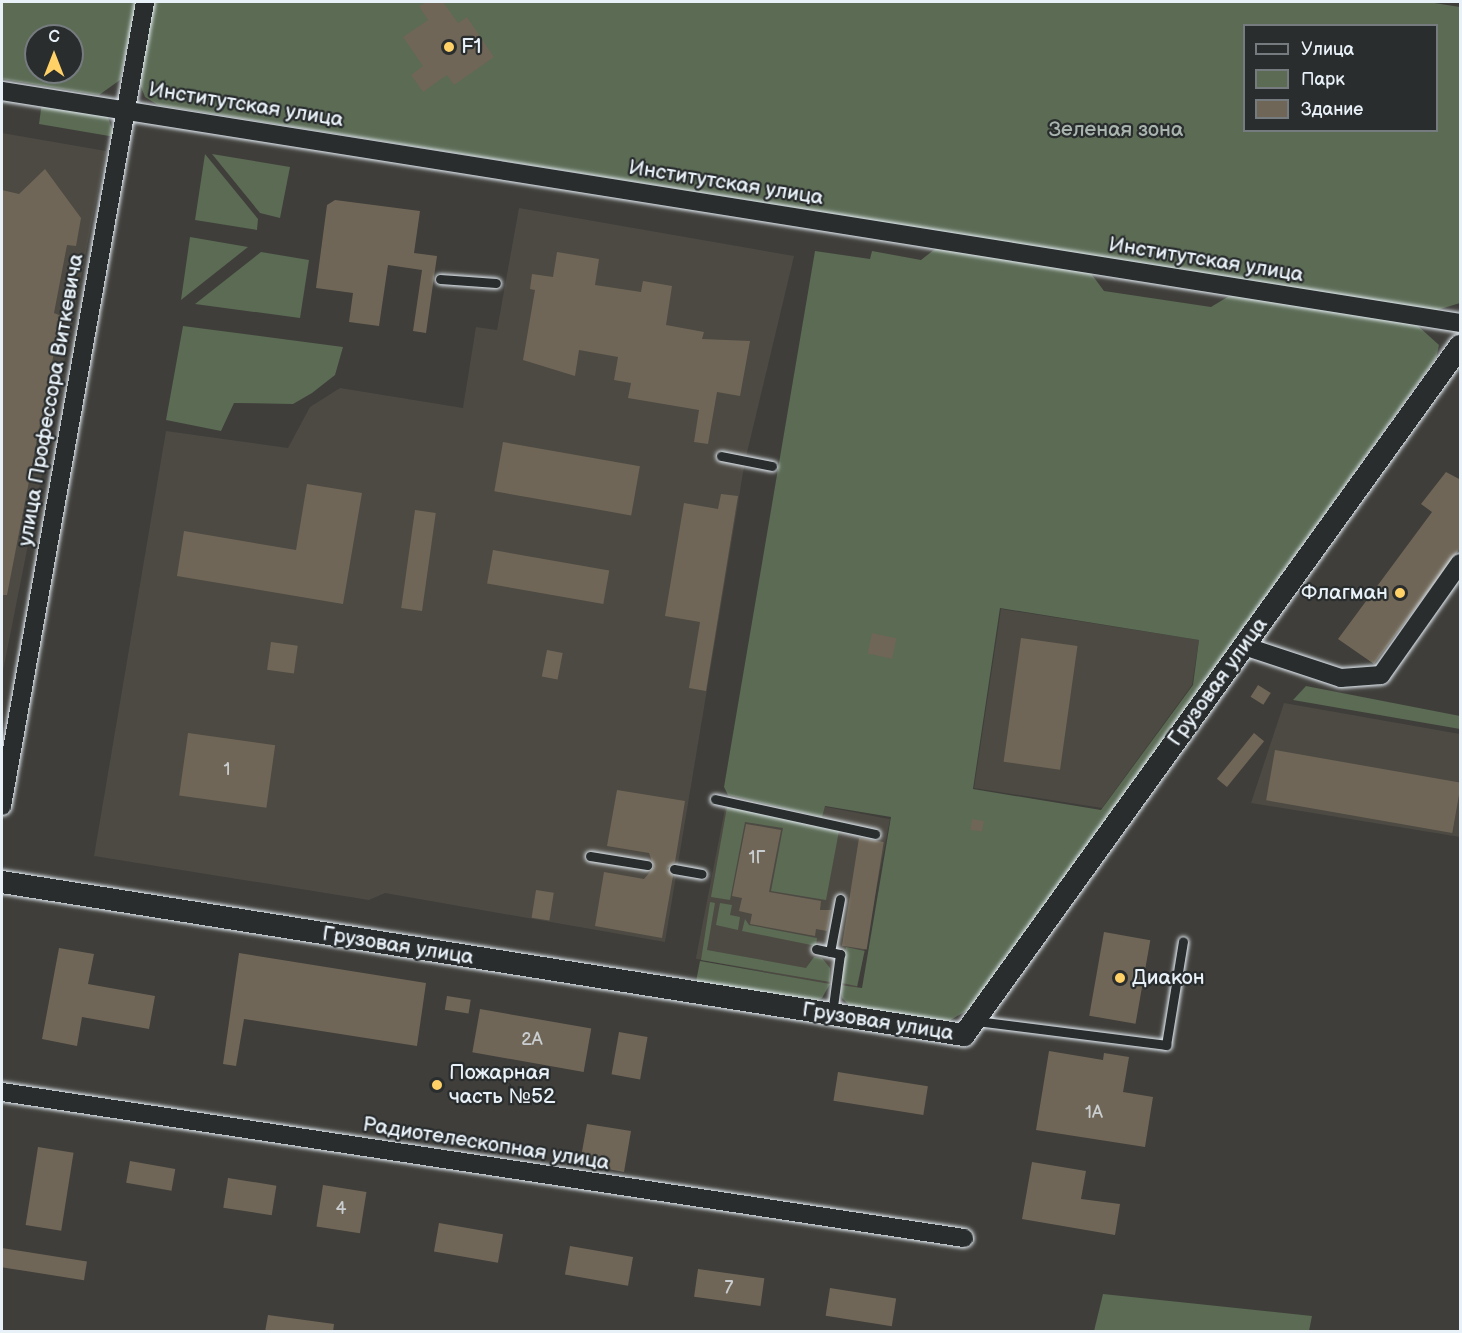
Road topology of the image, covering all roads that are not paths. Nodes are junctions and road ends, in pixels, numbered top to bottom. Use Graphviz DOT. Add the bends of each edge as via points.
graph roads {
  1 [pos="145,2"];
  2 [pos="2,91"];
  3 [pos="126,109"];
  4 [pos="440,279"];
  5 [pos="496,283"];
  6 [pos="1455,322"];
  7 [pos="1458,350"];
  8 [pos="721,456"];
  9 [pos="772,466"];
  10 [pos="1461,563"];
  11 [pos="1244,646"];
  12 [pos="715,799"];
  13 [pos="2,806"];
  14 [pos="875,834"];
  15 [pos="590,856"];
  16 [pos="647,865"];
  17 [pos="674,869"];
  18 [pos="702,874"];
  19 [pos="2,882"];
  20 [pos="840,899"];
  21 [pos="1183,941"];
  22 [pos="816,950"];
  23 [pos="830,952"];
  24 [pos="832,1014"];
  25 [pos="975,1021"];
  26 [pos="2,1092"];
  27 [pos="964,1238"];
  1 -- 3 [label="street, улица Профессора Виткевича"];
  2 -- 3 [label="street, Институтская улица"];
  3 -- 6 [label="street, Институтская улица"];
  3 -- 13 [label="street, улица Профессора Виткевича"];
  4 -- 5 [label="lane"];
  7 -- 11 [label="street, Грузовая улица"];
  8 -- 9 [label="lane"];
  10 -- 11 [label="street" via="1381,675 1341,678"];
  11 -- 25 [label="street, Грузовая улица"];
  12 -- 14 [label="lane" via="851,832"];
  15 -- 16 [label="lane"];
  17 -- 18 [label="lane"];
  19 -- 24 [label="street, Грузовая улица"];
  20 -- 23 [label="lane"];
  21 -- 25 [label="lane" via="1166,1044"];
  22 -- 23 [label="lane"];
  23 -- 24 [label="lane" via="840,954"];
  24 -- 25 [label="street, Грузовая улица" via="964,1035"];
  26 -- 27 [label="street, Радиотелескопная улица"];
}
